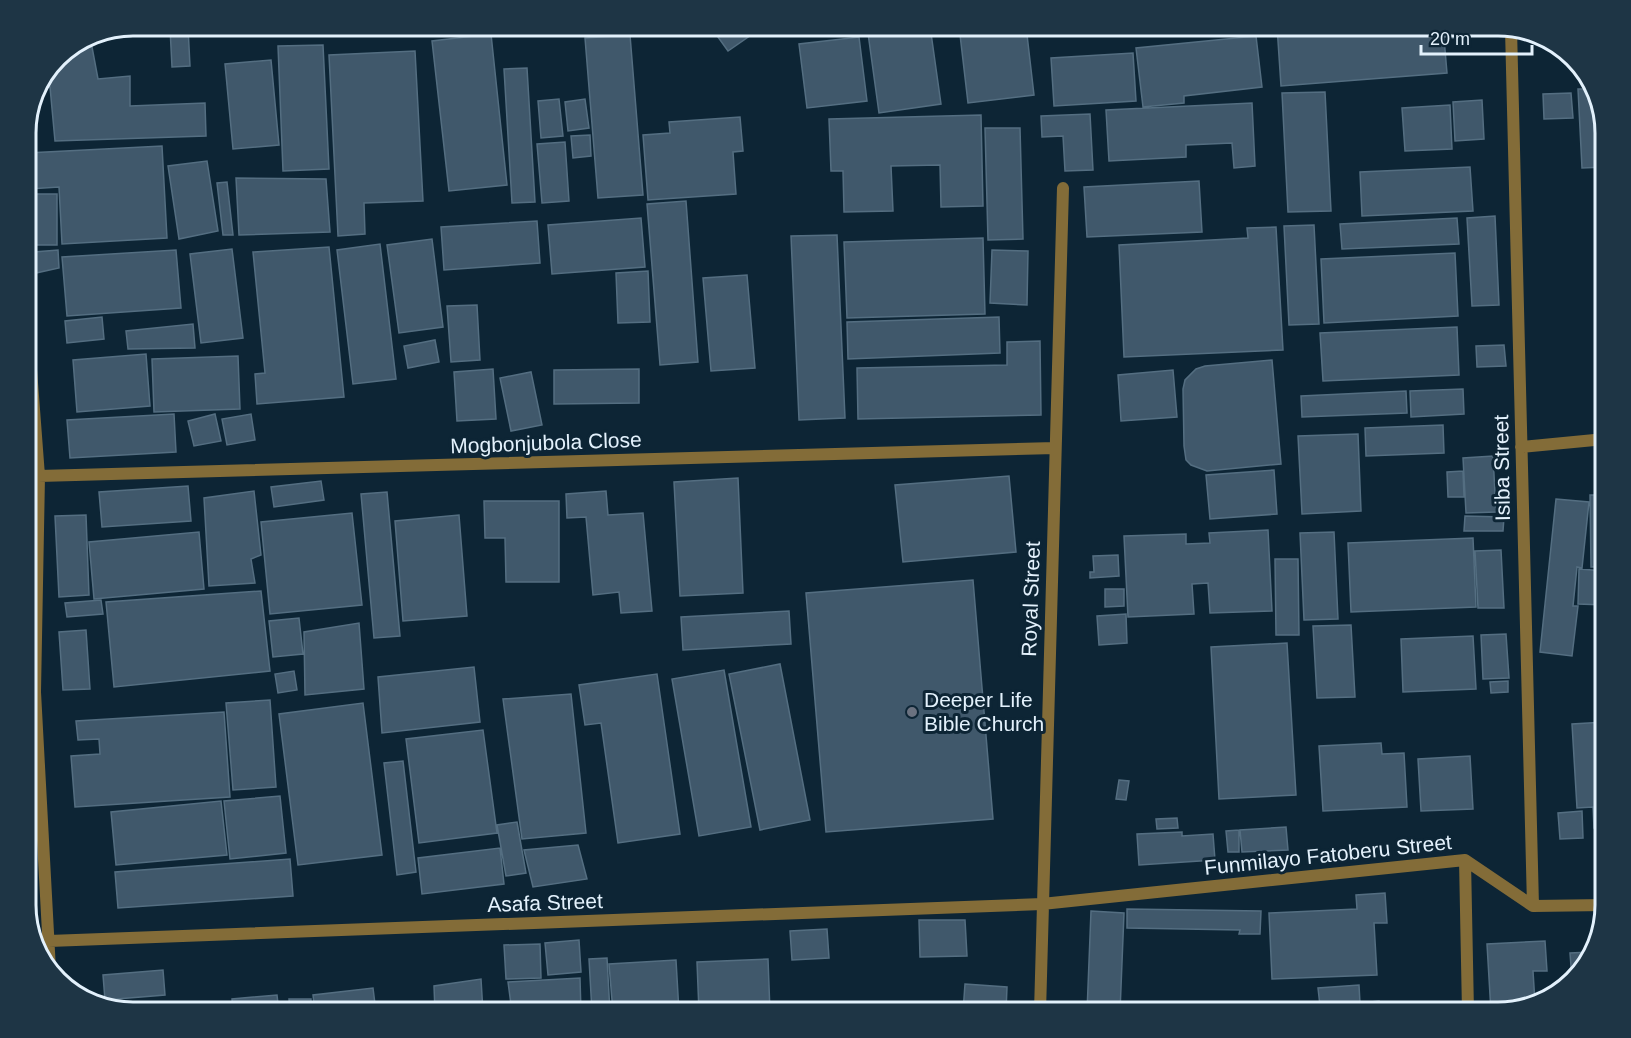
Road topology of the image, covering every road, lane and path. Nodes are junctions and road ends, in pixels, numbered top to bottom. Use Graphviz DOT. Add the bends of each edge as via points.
graph roads {
  1 [pos="1511,37"];
  2 [pos="1063,188"];
  3 [pos="36,436"];
  4 [pos="1595,441"];
  5 [pos="1521,447"];
  6 [pos="1055,448"];
  7 [pos="39,476"];
  8 [pos="36,548"];
  9 [pos="36,771"];
  10 [pos="1465,860"];
  11 [pos="1042,904"];
  12 [pos="1595,905"];
  13 [pos="1533,906"];
  14 [pos="49,941"];
  15 [pos="49,955"];
  16 [pos="1040,1002"];
  17 [pos="1468,1002"];
  1 -- 5 [label="street, Isiba Street"];
  2 -- 6 [label="street, Royal Street"];
  3 -- 7 [label="street"];
  4 -- 5 [label="street"];
  5 -- 13 [label="street, Isiba Street"];
  6 -- 7 [label="street, Mogbonjubola Close"];
  6 -- 11 [label="street, Royal Street"];
  7 -- 8 [label="street"];
  9 -- 14 [label="street"];
  10 -- 11 [label="street, Funmilayo Fatoberu Street"];
  10 -- 13 [label="street, Funmilayo Fatoberu Street"];
  10 -- 17 [label="street"];
  11 -- 14 [label="street, Asafa Street"];
  11 -- 16 [label="street, Royal Street"];
  12 -- 13 [label="street"];
  14 -- 15 [label="street"];
}
